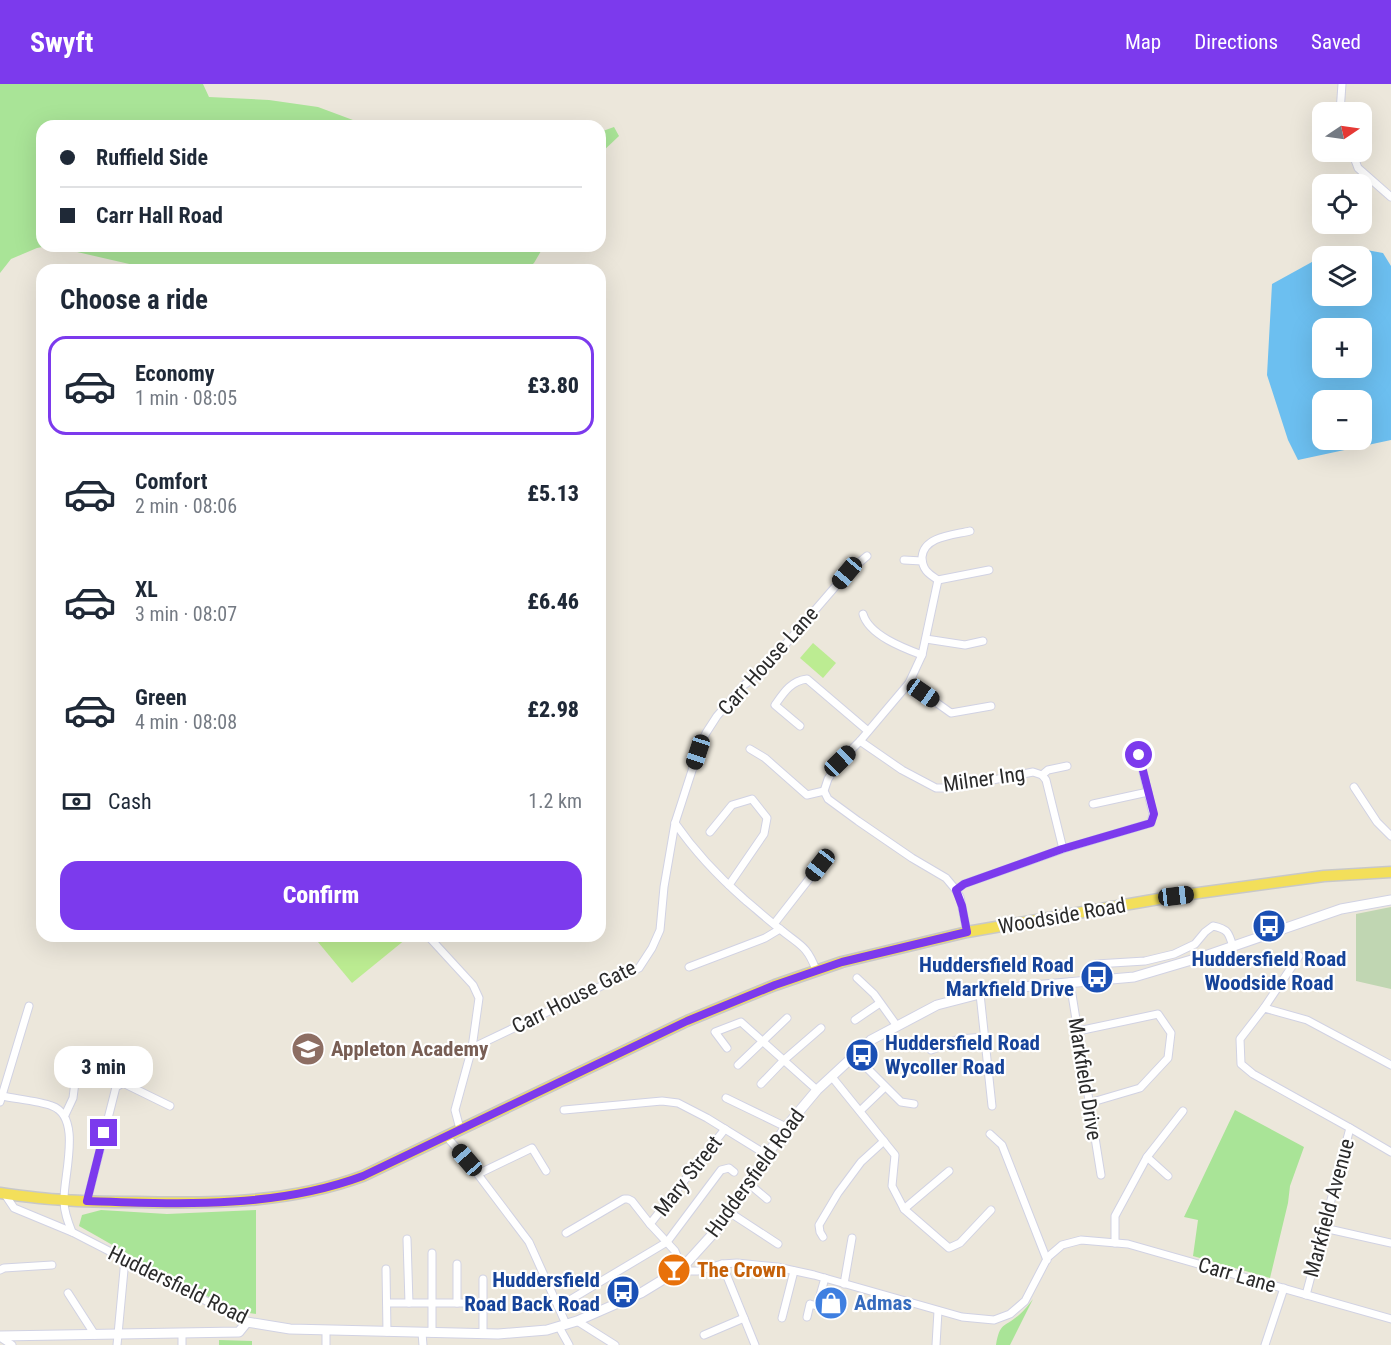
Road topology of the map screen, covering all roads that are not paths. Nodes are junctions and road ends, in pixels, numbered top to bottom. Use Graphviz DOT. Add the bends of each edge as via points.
graph roads {
  1 [pos="1342,84"];
  2 [pos="1341,102"];
  3 [pos="1356,162"];
  4 [pos="1391,197"];
  5 [pos="970,531"];
  6 [pos="867,556"];
  7 [pos="904,560"];
  8 [pos="922,561"];
  9 [pos="989,570"];
  10 [pos="938,580"];
  11 [pos="863,614"];
  12 [pos="926,639"];
  13 [pos="983,641"];
  14 [pos="922,655"];
  15 [pos="909,683"];
  16 [pos="992,706"];
  17 [pos="800,726"];
  18 [pos="868,732"];
  19 [pos="860,741"];
  20 [pos="1140,747"];
  21 [pos="750,749"];
  22 [pos="1067,766"];
  23 [pos="1041,775"];
  24 [pos="1354,787"];
  25 [pos="824,791"];
  26 [pos="1148,792"];
  27 [pos="1093,804"];
  28 [pos="675,823"];
  29 [pos="710,832"];
  30 [pos="1391,836"];
  31 [pos="1062,849"];
  32 [pos="820,865"];
  33 [pos="1391,872"];
  34 [pos="729,885"];
  35 [pos="956,890"];
  36 [pos="1391,900"];
  37 [pos="777,927"];
  38 [pos="967,932"];
  39 [pos="433,942"];
  40 [pos="1233,946"];
  41 [pos="1299,956"];
  42 [pos="1096,964"];
  43 [pos="689,967"];
  44 [pos="816,970"];
  45 [pos="857,978"];
  46 [pos="1070,982"];
  47 [pos="980,994"];
  48 [pos="880,1003"];
  49 [pos="29,1005"];
  50 [pos="1264,1008"];
  51 [pos="787,1018"];
  52 [pos="855,1020"];
  53 [pos="897,1026"];
  54 [pos="821,1028"];
  55 [pos="1078,1031"];
  56 [pos="984,1037"];
  57 [pos="763,1042"];
  58 [pos="472,1048"];
  59 [pos="727,1048"];
  60 [pos="931,1050"];
  61 [pos="784,1060"];
  62 [pos="738,1065"];
  63 [pos="1391,1065"];
  64 [pos="77,1066"];
  65 [pos="867,1070"];
  66 [pos="832,1077"];
  67 [pos="761,1084"];
  68 [pos="2,1085"];
  69 [pos="885,1087"];
  70 [pos="817,1090"];
  71 [pos="726,1098"];
  72 [pos="1,1099"];
  73 [pos="1089,1103"];
  74 [pos="914,1104"];
  75 [pos="170,1106"];
  76 [pos="992,1107"];
  77 [pos="564,1110"];
  78 [pos="860,1111"];
  79 [pos="1184,1111"];
  80 [pos="65,1115"];
  81 [pos="786,1127"];
  82 [pos="1350,1128"];
  83 [pos="460,1129"];
  84 [pos="725,1129"];
  85 [pos="990,1134"];
  86 [pos="446,1136"];
  87 [pos="884,1141"];
  88 [pos="1391,1152"];
  89 [pos="767,1155"];
  90 [pos="1147,1157"];
  91 [pos="546,1171"];
  92 [pos="949,1171"];
  93 [pos="734,1172"];
  94 [pos="478,1174"];
  95 [pos="1101,1175"];
  96 [pos="1168,1176"];
  97 [pos="748,1183"];
  98 [pos="2,1193"];
  99 [pos="767,1199"];
  100 [pos="63,1200"];
  101 [pos="87,1201"];
  102 [pos="904,1209"];
  103 [pos="991,1210"];
  104 [pos="729,1212"];
  105 [pos="650,1224"];
  106 [pos="1324,1228"];
  107 [pos="72,1232"];
  108 [pos="566,1233"];
  109 [pos="823,1237"];
  110 [pos="852,1238"];
  111 [pos="407,1239"];
  112 [pos="666,1242"];
  113 [pos="1115,1243"];
  114 [pos="1391,1243"];
  115 [pos="778,1244"];
  116 [pos="432,1253"];
  117 [pos="125,1259"];
  118 [pos="1047,1260"];
  119 [pos="457,1264"];
  120 [pos="722,1264"];
  121 [pos="52,1265"];
  122 [pos="682,1268"];
  123 [pos="386,1269"];
  124 [pos="0,1270"];
  125 [pos="794,1271"];
  126 [pos="825,1278"];
  127 [pos="483,1279"];
  128 [pos="844,1284"];
  129 [pos="1284,1288"];
  130 [pos="68,1293"];
  131 [pos="1306,1295"];
  132 [pos="387,1303"];
  133 [pos="409,1303"];
  134 [pos="432,1303"];
  135 [pos="457,1303"];
  136 [pos="483,1303"];
  137 [pos="558,1306"];
  138 [pos="938,1311"];
  139 [pos="807,1317"];
  140 [pos="744,1318"];
  141 [pos="782,1318"];
  142 [pos="1391,1319"];
  143 [pos="577,1321"];
  144 [pos="246,1322"];
  145 [pos="563,1325"];
  146 [pos="326,1330"];
  147 [pos="387,1332"];
  148 [pos="182,1333"];
  149 [pos="427,1333"];
  150 [pos="117,1334"];
  151 [pos="483,1334"];
  152 [pos="95,1335"];
  153 [pos="704,1335"];
  154 [pos="0,1338"];
  155 [pos="1,1345"];
  156 [pos="12,1345"];
  157 [pos="117,1345"];
  158 [pos="182,1345"];
  159 [pos="326,1345"];
  160 [pos="423,1345"];
  161 [pos="568,1345"];
  162 [pos="615,1345"];
  163 [pos="755,1345"];
  164 [pos="936,1345"];
  165 [pos="1265,1345"];
  1 -- 2 [label="street"];
  3 -- 4 [label="street"];
  5 -- 8 [label="street" via="928,544"];
  6 -- 28 [label="street, Carr House Lane" via="717,716 698,752"];
  7 -- 8 [label="street"];
  8 -- 10 [label="street" via="927,573"];
  9 -- 10 [label="street"];
  10 -- 12 [label="street"];
  11 -- 14 [label="street" via="869,626"];
  12 -- 13 [label="street" via="965,645"];
  12 -- 14 [label="street"];
  14 -- 15 [label="street"];
  15 -- 16 [label="street" via="951,713"];
  15 -- 18 [label="street"];
  17 -- 18 [label="street" via="775,705 787,688 807,679"];
  18 -- 19 [label="street"];
  19 -- 23 [label="street, Milner Ing" via="936,788 1033,772"];
  19 -- 25 [label="street" via="840,761"];
  20 -- 26 [label="street"];
  21 -- 25 [label="street" via="807,795"];
  22 -- 23 [label="street"];
  23 -- 31 [label="street, Milner Ing" via="1046,780"];
  24 -- 30 [label="street"];
  25 -- 35 [label="street" via="828,799 946,878"];
  26 -- 27 [label="street"];
  26 -- 31 [label="street" via="1154,814 1151,823"];
  28 -- 34 [label="street"];
  28 -- 58 [label="street, Carr House Gate" via="660,930 639,968"];
  29 -- 34 [label="street" via="732,805 752,799 767,818 765,834"];
  31 -- 35 [label="street"];
  32 -- 37 [label="street"];
  33 -- 38 [label="main road, Woodside Road" via="1324,876 1176,896"];
  34 -- 37 [label="street"];
  35 -- 38 [label="street"];
  36 -- 40 [label="main road, Huddersfield Road" via="1341,909"];
  37 -- 43 [label="street" via="765,938"];
  37 -- 44 [label="street" via="811,956"];
  38 -- 44 [label="main road, Woodside Road"];
  39 -- 58 [label="street" via="479,998"];
  40 -- 42 [label="street" via="1223,928 1213,926 1195,944 1174,954 1145,961"];
  40 -- 46 [label="main road, Huddersfield Road" via="1134,977"];
  41 -- 50 [label="street"];
  44 -- 83 [label="main road, Woodside Road" via="687,1021"];
  45 -- 48 [label="street"];
  46 -- 47 [label="main road, Huddersfield Road"];
  46 -- 55 [label="street, Markfield Drive"];
  47 -- 53 [label="main road, Huddersfield Road" via="937,1005"];
  47 -- 56 [label="street"];
  48 -- 52 [label="street"];
  48 -- 53 [label="street"];
  49 -- 68 [label="street"];
  50 -- 63 [label="street" via="1307,1020"];
  50 -- 82 [label="street, Markfield Avenue" via="1240,1038 1241,1064"];
  51 -- 57 [label="street"];
  53 -- 66 [label="main road, Huddersfield Road" via="871,1040"];
  54 -- 61 [label="street"];
  55 -- 73 [label="street, Markfield Drive"];
  55 -- 73 [label="street" via="1158,1014 1171,1033 1168,1058 1140,1088"];
  56 -- 60 [label="street" via="959,1039"];
  56 -- 76 [label="street"];
  57 -- 59 [label="street" via="741,1022 715,1032"];
  57 -- 61 [label="street"];
  57 -- 62 [label="street"];
  58 -- 83 [label="street" via="455,1110"];
  61 -- 67 [label="street"];
  61 -- 70 [label="street"];
  64 -- 80 [label="street" via="73,1098"];
  65 -- 69 [label="street"];
  66 -- 70 [label="main road, Huddersfield Road"];
  66 -- 78 [label="street"];
  68 -- 72 [label="street"];
  69 -- 74 [label="street" via="901,1102"];
  69 -- 78 [label="street"];
  70 -- 81 [label="main road, Huddersfield Road"];
  71 -- 81 [label="street"];
  72 -- 80 [label="street" via="54,1106"];
  73 -- 95 [label="street, Markfield Drive"];
  75 -- 101 [label="street" via="123,1083 116,1087"];
  77 -- 84 [label="street" via="662,1101 678,1103"];
  78 -- 87 [label="street"];
  79 -- 90 [label="street"];
  80 -- 100 [label="street" via="70,1142"];
  81 -- 89 [label="main road, Huddersfield Road"];
  82 -- 88 [label="street"];
  82 -- 106 [label="street, Markfield Avenue"];
  83 -- 86 [label="main road, Woodside Road"];
  84 -- 89 [label="street"];
  84 -- 105 [label="street, Mary Street"];
  85 -- 118 [label="street" via="1002,1145"];
  86 -- 94 [label="street"];
  86 -- 101 [label="main road, Woodside Road" via="363,1176 292,1195 197,1204"];
  87 -- 102 [label="street" via="895,1155 892,1186"];
  87 -- 109 [label="street" via="861,1162 838,1193 819,1225"];
  89 -- 97 [label="main road, Huddersfield Road"];
  90 -- 96 [label="street"];
  90 -- 113 [label="street" via="1115,1216"];
  91 -- 94 [label="street" via="532,1148"];
  92 -- 102 [label="street"];
  93 -- 112 [label="street" via="729,1168 721,1170"];
  94 -- 137 [label="street" via="529,1242"];
  97 -- 99 [label="street"];
  97 -- 104 [label="main road, Huddersfield Road"];
  98 -- 100 [label="main road"];
  98 -- 107 [label="street, Huddersfield Road" via="14,1208"];
  100 -- 101 [label="main road, Woodside Road"];
  100 -- 107 [label="street"];
  102 -- 103 [label="street" via="949,1248 960,1244"];
  104 -- 115 [label="street"];
  104 -- 122 [label="main road, Huddersfield Road"];
  105 -- 108 [label="street" via="628,1198"];
  105 -- 112 [label="street"];
  106 -- 114 [label="street"];
  106 -- 131 [label="street, Markfield Avenue"];
  107 -- 117 [label="street, Huddersfield Road"];
  110 -- 128 [label="street"];
  111 -- 133 [label="street"];
  112 -- 122 [label="street"];
  112 -- 137 [label="street"];
  113 -- 118 [label="street, Carr Lane" via="1081,1240 1062,1245"];
  113 -- 129 [label="street, Carr Lane"];
  116 -- 134 [label="street"];
  117 -- 144 [label="street, Huddersfield Road"];
  117 -- 150 [label="street"];
  118 -- 138 [label="street" via="1025,1301 1010,1314 994,1320"];
  119 -- 135 [label="street"];
  120 -- 122 [label="street" via="690,1272"];
  120 -- 125 [label="street"];
  120 -- 140 [label="street"];
  121 -- 124 [label="street"];
  122 -- 143 [label="main road, Huddersfield Road" via="641,1293"];
  123 -- 132 [label="street"];
  125 -- 126 [label="street"];
  125 -- 141 [label="street"];
  126 -- 128 [label="street"];
  126 -- 139 [label="street" via="817,1306 810,1304"];
  127 -- 136 [label="street"];
  128 -- 138 [label="street"];
  129 -- 131 [label="street, Carr Lane"];
  129 -- 165 [label="street"];
  130 -- 152 [label="street"];
  131 -- 142 [label="street, Carr Lane"];
  132 -- 133 [label="street"];
  132 -- 147 [label="street"];
  133 -- 134 [label="street"];
  134 -- 135 [label="street"];
  134 -- 149 [label="street"];
  135 -- 136 [label="street"];
  136 -- 151 [label="street"];
  137 -- 145 [label="street"];
  138 -- 164 [label="street"];
  140 -- 153 [label="street"];
  140 -- 163 [label="street"];
  143 -- 145 [label="main road, Huddersfield Road"];
  143 -- 162 [label="street"];
  144 -- 146 [label="main road, Huddersfield Road"];
  144 -- 148 [label="main road" via="239,1332"];
  145 -- 151 [label="main road, Huddersfield Road" via="547,1330"];
  145 -- 161 [label="street"];
  146 -- 147 [label="main road, Huddersfield Road"];
  146 -- 159 [label="street"];
  147 -- 149 [label="main road, Huddersfield Road"];
  148 -- 150 [label="main road"];
  148 -- 158 [label="street"];
  149 -- 151 [label="main road, Huddersfield Road"];
  149 -- 160 [label="street"];
  150 -- 152 [label="main road"];
  150 -- 157 [label="street"];
  152 -- 154 [label="main road"];
  154 -- 155 [label="street"];
  154 -- 156 [label="street"];
}
